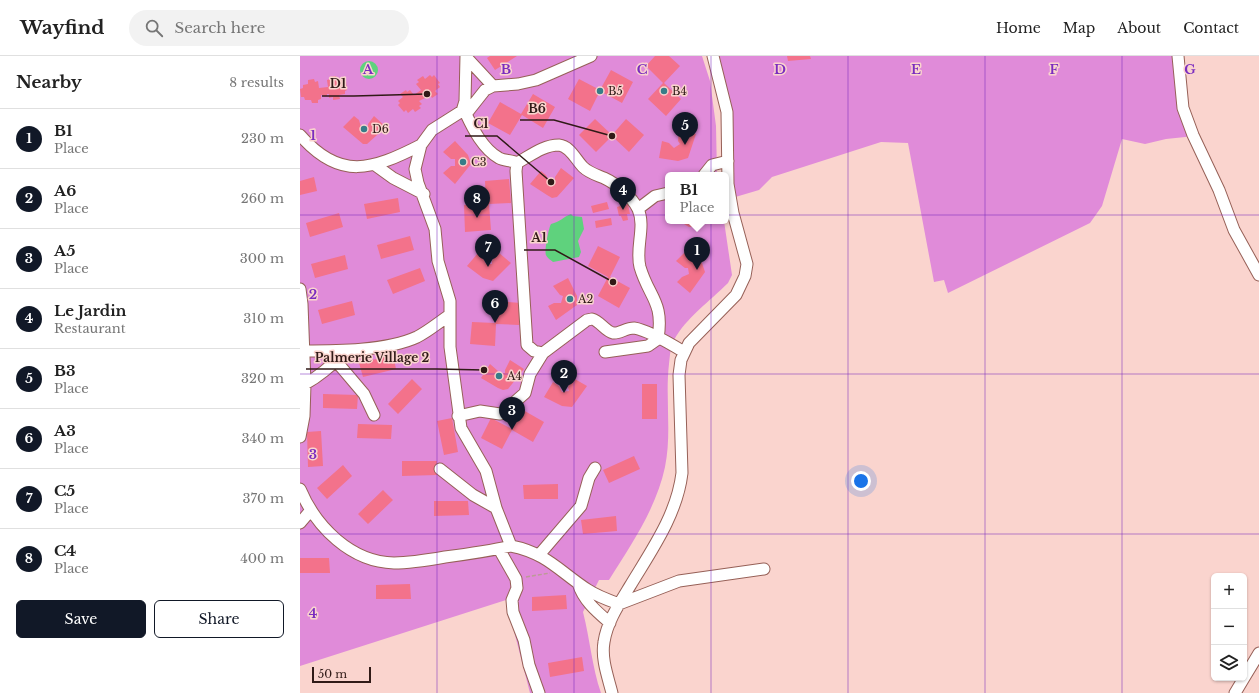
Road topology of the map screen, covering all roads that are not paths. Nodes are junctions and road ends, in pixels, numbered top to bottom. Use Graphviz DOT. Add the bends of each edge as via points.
graph roads {
  1 [pos="591,56"];
  2 [pos="713,56"];
  3 [pos="1178,56"];
  4 [pos="467,57"];
  5 [pos="493,86"];
  6 [pos="464,112"];
  7 [pos="300,135"];
  8 [pos="421,145"];
  9 [pos="728,160"];
  10 [pos="517,163"];
  11 [pos="375,165"];
  12 [pos="706,172"];
  13 [pos="728,172"];
  14 [pos="729,190"];
  15 [pos="424,194"];
  16 [pos="665,194"];
  17 [pos="638,209"];
  18 [pos="1259,275"];
  19 [pos="300,289"];
  20 [pos="450,314"];
  21 [pos="658,339"];
  22 [pos="304,351"];
  23 [pos="605,352"];
  24 [pos="684,352"];
  25 [pos="543,353"];
  26 [pos="339,356"];
  27 [pos="306,384"];
  28 [pos="374,416"];
  29 [pos="458,416"];
  30 [pos="300,437"];
  31 [pos="596,468"];
  32 [pos="440,469"];
  33 [pos="300,490"];
  34 [pos="496,508"];
  35 [pos="311,510"];
  36 [pos="300,523"];
  37 [pos="512,546"];
  38 [pos="499,549"];
  39 [pos="539,555"];
  40 [pos="764,569"];
  41 [pos="578,582"];
  42 [pos="618,604"];
  43 [pos="610,623"];
  44 [pos="1259,654"];
  45 [pos="1247,673"];
  46 [pos="1242,681"];
  47 [pos="539,693"];
  48 [pos="612,693"];
  49 [pos="1234,693"];
  1 -- 5 [label="street" via="536,80"];
  2 -- 9 [label="street" via="727,112"];
  3 -- 18 [label="street" via="1183,108 1234,230"];
  4 -- 5 [label="street"];
  4 -- 6 [label="street"];
  5 -- 6 [label="street" via="485,90"];
  6 -- 8 [label="street" via="432,130"];
  6 -- 10 [label="street" via="474,131 495,156"];
  7 -- 11 [label="street" via="330,161 345,167"];
  8 -- 11 [label="street"];
  8 -- 15 [label="street" via="415,169"];
  9 -- 12 [label="street" via="712,165"];
  9 -- 13 [label="street"];
  10 -- 17 [label="street" via="543,149 561,145 584,169 615,185 626,194"];
  10 -- 25 [label="street" via="517,207 527,345 534,351"];
  11 -- 15 [label="street" via="393,178"];
  14 -- 24 [label="street" via="747,264 745,276 736,295 689,343"];
  15 -- 20 [label="street" via="435,229 438,261 448,292"];
  16 -- 17 [label="street" via="655,196"];
  17 -- 21 [label="street" via="639,262 659,309 661,321"];
  19 -- 22 [label="street"];
  20 -- 26 [label="street" via="415,338"];
  20 -- 29 [label="street" via="450,347"];
  21 -- 23 [label="street" via="648,346"];
  21 -- 24 [label="street"];
  21 -- 25 [label="street" via="633,328 615,333 592,319 587,320"];
  22 -- 26 [label="street"];
  22 -- 27 [label="street"];
  24 -- 42 [label="street" via="679,375 682,473 680,488 664,529"];
  25 -- 29 [label="street" via="530,374 525,393 505,413 480,411"];
  26 -- 27 [label="street" via="318,377"];
  26 -- 28 [label="street" via="364,394"];
  27 -- 30 [label="street"];
  29 -- 34 [label="street" via="465,437 486,471"];
  31 -- 39 [label="street" via="589,478 581,506"];
  32 -- 34 [label="street"];
  33 -- 35 [label="street"];
  34 -- 37 [label="street"];
  35 -- 36 [label="street"];
  35 -- 38 [label="street" via="332,536 367,558 379,561 417,562"];
  37 -- 38 [label="street"];
  37 -- 39 [label="street"];
  38 -- 47 [label="street" via="516,579 517,588 512,600 513,612"];
  39 -- 41 [label="street" via="560,567"];
  40 -- 42 [label="street" via="679,581"];
  41 -- 42 [label="street"];
  41 -- 43 [label="street" via="588,602"];
  42 -- 43 [label="street"];
  43 -- 48 [label="street" via="603,658"];
  44 -- 45 [label="street"];
  46 -- 49 [label="street"];
}
